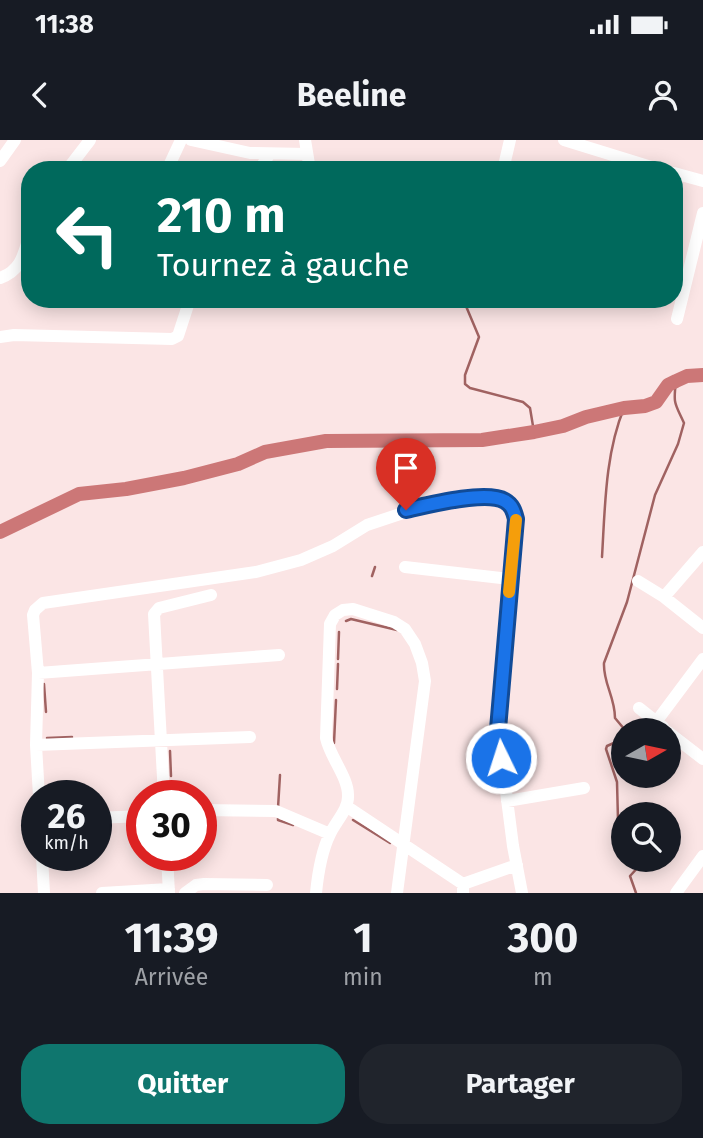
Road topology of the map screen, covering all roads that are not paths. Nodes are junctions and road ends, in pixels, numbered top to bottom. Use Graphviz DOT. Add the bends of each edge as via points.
graph roads {
  1 [pos="15,140"];
  2 [pos="90,140"];
  3 [pos="181,140"];
  4 [pos="191,140"];
  5 [pos="305,140"];
  6 [pos="510,140"];
  7 [pos="564,140"];
  8 [pos="306,154"];
  9 [pos="269,155"];
  10 [pos="611,156"];
  11 [pos="0,161"];
  12 [pos="74,161"];
  13 [pos="171,161"];
  14 [pos="265,161"];
  15 [pos="308,161"];
  16 [pos="505,161"];
  17 [pos="610,161"];
  18 [pos="629,161"];
  19 [pos="683,175"];
  20 [pos="703,181"];
  21 [pos="703,213"];
  22 [pos="699,245"];
  23 [pos="21,262"];
  24 [pos="0,278"];
  25 [pos="683,299"];
  26 [pos="187,308"];
  27 [pos="680,308"];
  28 [pos="677,319"];
  29 [pos="0,337"];
  30 [pos="703,552"];
  31 [pos="405,567"];
  32 [pos="510,579"];
  33 [pos="638,580"];
  34 [pos="211,595"];
  35 [pos="664,597"];
  36 [pos="703,628"];
  37 [pos="279,655"];
  38 [pos="703,659"];
  39 [pos="158,665"];
  40 [pos="38,673"];
  41 [pos="639,708"];
  42 [pos="652,718"];
  43 [pos="670,718"];
  44 [pos="250,737"];
  45 [pos="162,740"];
  46 [pos="681,742"];
  47 [pos="36,745"];
  48 [pos="703,759"];
  49 [pos="38,780"];
  50 [pos="163,780"];
  51 [pos="584,788"];
  52 [pos="507,801"];
  53 [pos="346,806"];
  54 [pos="217,810"];
  55 [pos="330,834"];
  56 [pos="403,842"];
  57 [pos="703,856"];
  58 [pos="517,865"];
  59 [pos="43,871"];
  60 [pos="168,871"];
  61 [pos="267,885"];
  62 [pos="463,888"];
  63 [pos="169,891"];
  64 [pos="44,893"];
  65 [pos="102,893"];
  66 [pos="186,893"];
  67 [pos="316,893"];
  68 [pos="397,893"];
  69 [pos="522,893"];
  70 [pos="676,893"];
  1 -- 11 [label="street"];
  2 -- 12 [label="street"];
  3 -- 13 [label="street"];
  4 -- 9 [label="street"];
  5 -- 8 [label="street"];
  6 -- 16 [label="street"];
  7 -- 10 [label="street"];
  8 -- 9 [label="street"];
  8 -- 15 [label="street"];
  9 -- 14 [label="street"];
  10 -- 17 [label="street"];
  10 -- 18 [label="street"];
  19 -- 20 [label="street"];
  21 -- 22 [label="street"];
  22 -- 25 [label="street"];
  23 -- 24 [label="street"];
  26 -- 29 [label="street" via="178,336 172,339"];
  27 -- 28 [label="street"];
  30 -- 35 [label="street"];
  31 -- 32 [label="street"];
  32 -- 40 [label="street" via="516,519 507,502 489,496 424,506 367,525 301,559 256,572 43,603 33,615"];
  32 -- 52 [label="street" via="498,729"];
  33 -- 35 [label="street"];
  34 -- 39 [label="street" via="156,610"];
  35 -- 36 [label="street"];
  37 -- 39 [label="street"];
  38 -- 43 [label="street"];
  39 -- 40 [label="street"];
  39 -- 45 [label="street"];
  40 -- 47 [label="street"];
  41 -- 42 [label="street"];
  44 -- 45 [label="street"];
  45 -- 47 [label="street"];
  45 -- 50 [label="street"];
  46 -- 48 [label="street"];
  47 -- 49 [label="street"];
  51 -- 52 [label="street"];
  52 -- 58 [label="street"];
  53 -- 55 [label="street"];
  53 -- 56 [label="street"];
  53 -- 56 [label="street" via="346,785 326,738 330,624 335,615 353,608 405,629 422,663 425,681"];
  54 -- 55 [label="street" via="276,811"];
  55 -- 67 [label="street"];
  56 -- 62 [label="street"];
  56 -- 68 [label="street"];
  57 -- 70 [label="street"];
  58 -- 62 [label="street"];
  58 -- 69 [label="street"];
  59 -- 64 [label="street"];
  60 -- 63 [label="street"];
  61 -- 66 [label="street" via="204,884"];
  63 -- 65 [label="street"];
}
